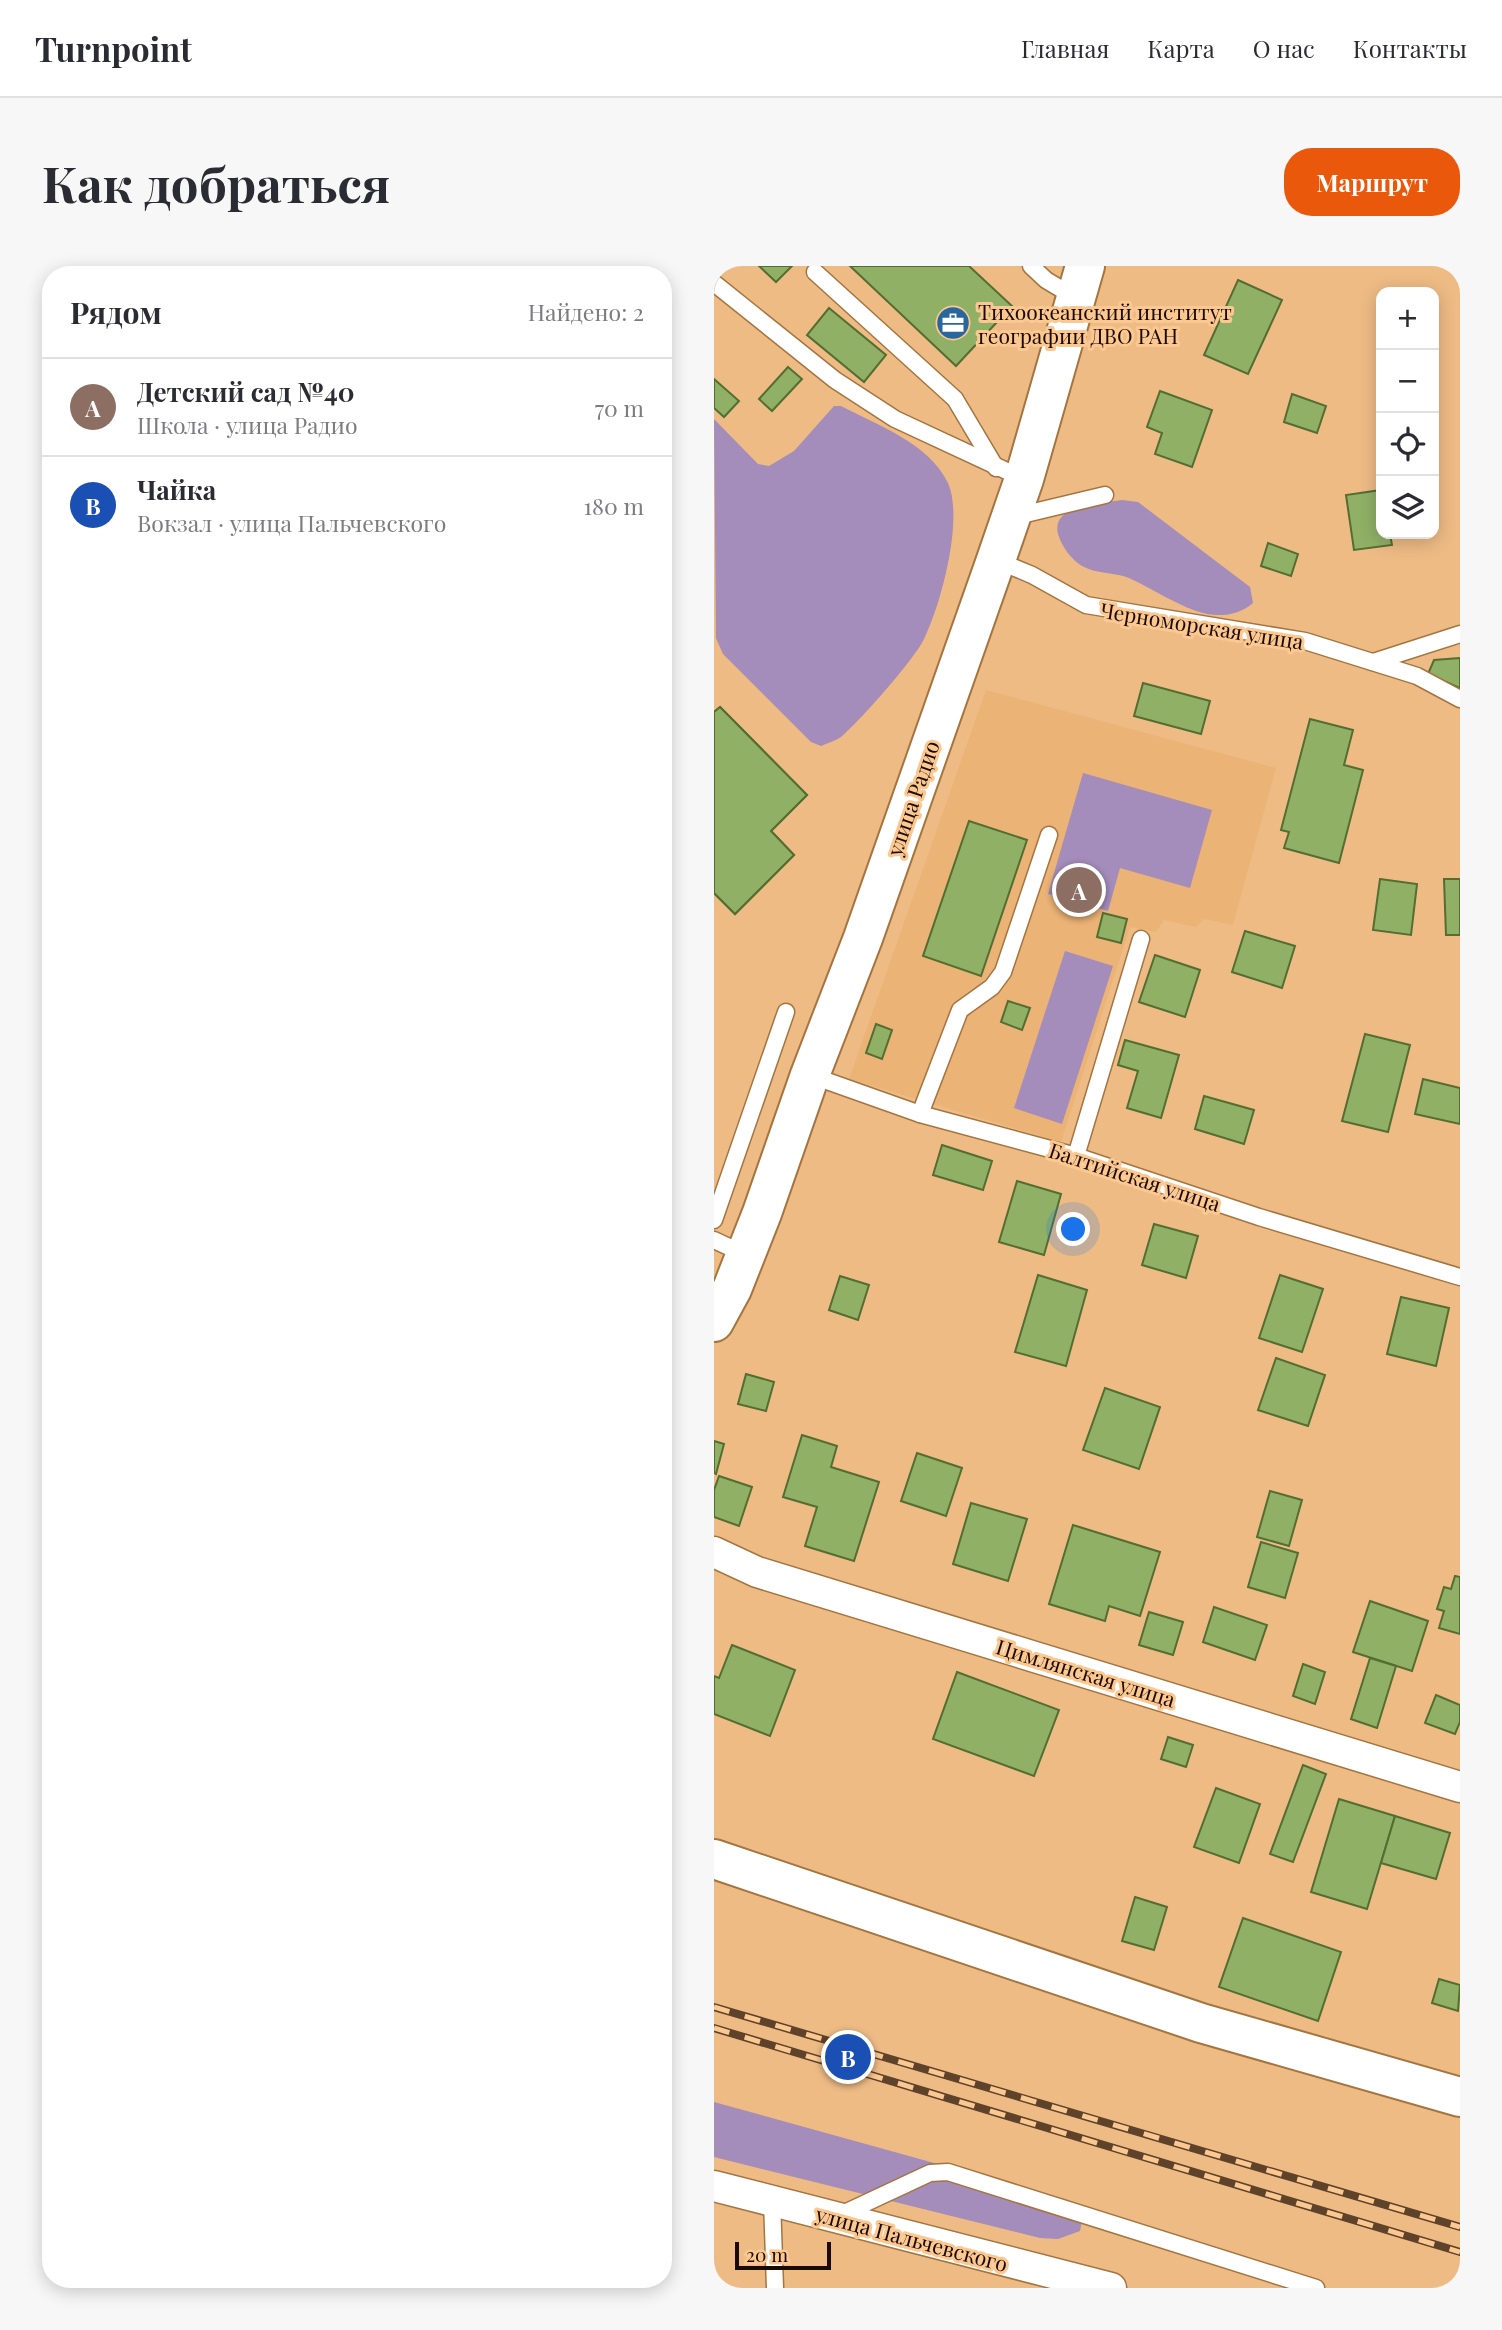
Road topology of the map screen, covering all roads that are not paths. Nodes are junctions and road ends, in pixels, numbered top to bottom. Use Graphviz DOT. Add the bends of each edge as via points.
graph roads {
  1 [pos="1031,266"];
  2 [pos="815,272"];
  3 [pos="1080,282"];
  4 [pos="714,283"];
  5 [pos="1010,473"];
  6 [pos="1105,495"];
  7 [pos="1010,518"];
  8 [pos="996,560"];
  9 [pos="1460,634"];
  10 [pos="1373,662"];
  11 [pos="1460,699"];
  12 [pos="1049,835"];
  13 [pos="1141,939"];
  14 [pos="786,1012"];
  15 [pos="810,1075"];
  16 [pos="920,1114"];
  17 [pos="1076,1156"];
  18 [pos="714,1220"];
  19 [pos="730,1248"];
  20 [pos="1460,1277"];
  21 [pos="714,1322"];
  22 [pos="714,1552"];
  23 [pos="1460,1787"];
  24 [pos="714,1858"];
  25 [pos="1460,2097"];
  26 [pos="714,2186"];
  27 [pos="772,2200"];
  28 [pos="835,2217"];
  29 [pos="775,2288"];
  30 [pos="1111,2288"];
  31 [pos="1315,2288"];
  1 -- 3 [label="lane" via="1045,280"];
  2 -- 5 [label="lane" via="955,399"];
  3 -- 5 [label="main road, улица Радио"];
  4 -- 5 [label="lane" via="835,380 895,419"];
  5 -- 7 [label="main road, улица Радио"];
  6 -- 7 [label="lane"];
  7 -- 8 [label="main road, улица Радио"];
  8 -- 10 [label="lane, Черноморская улица" via="1086,606 1305,641"];
  8 -- 15 [label="main road, улица Радио"];
  9 -- 10 [label="lane"];
  10 -- 11 [label="lane, Черноморская улица" via="1417,676"];
  12 -- 16 [label="lane" via="1003,972 992,987 960,1010"];
  13 -- 17 [label="lane"];
  14 -- 18 [label="lane"];
  15 -- 16 [label="lane, Балтийская улица"];
  15 -- 19 [label="main road, улица Радио"];
  16 -- 17 [label="lane, Балтийская улица"];
  17 -- 20 [label="lane, Балтийская улица"];
  19 -- 21 [label="main road, улица Радио" via="732,1290"];
  22 -- 23 [label="street, Цимлянская улица" via="757,1572"];
  24 -- 25 [label="main road" via="1201,2023"];
  26 -- 27 [label="street, улица Пальчевского"];
  27 -- 28 [label="street, улица Пальчевского"];
  27 -- 29 [label="lane"];
  28 -- 30 [label="street, улица Пальчевского"];
  28 -- 31 [label="lane" via="930,2174 948,2172"];
}
